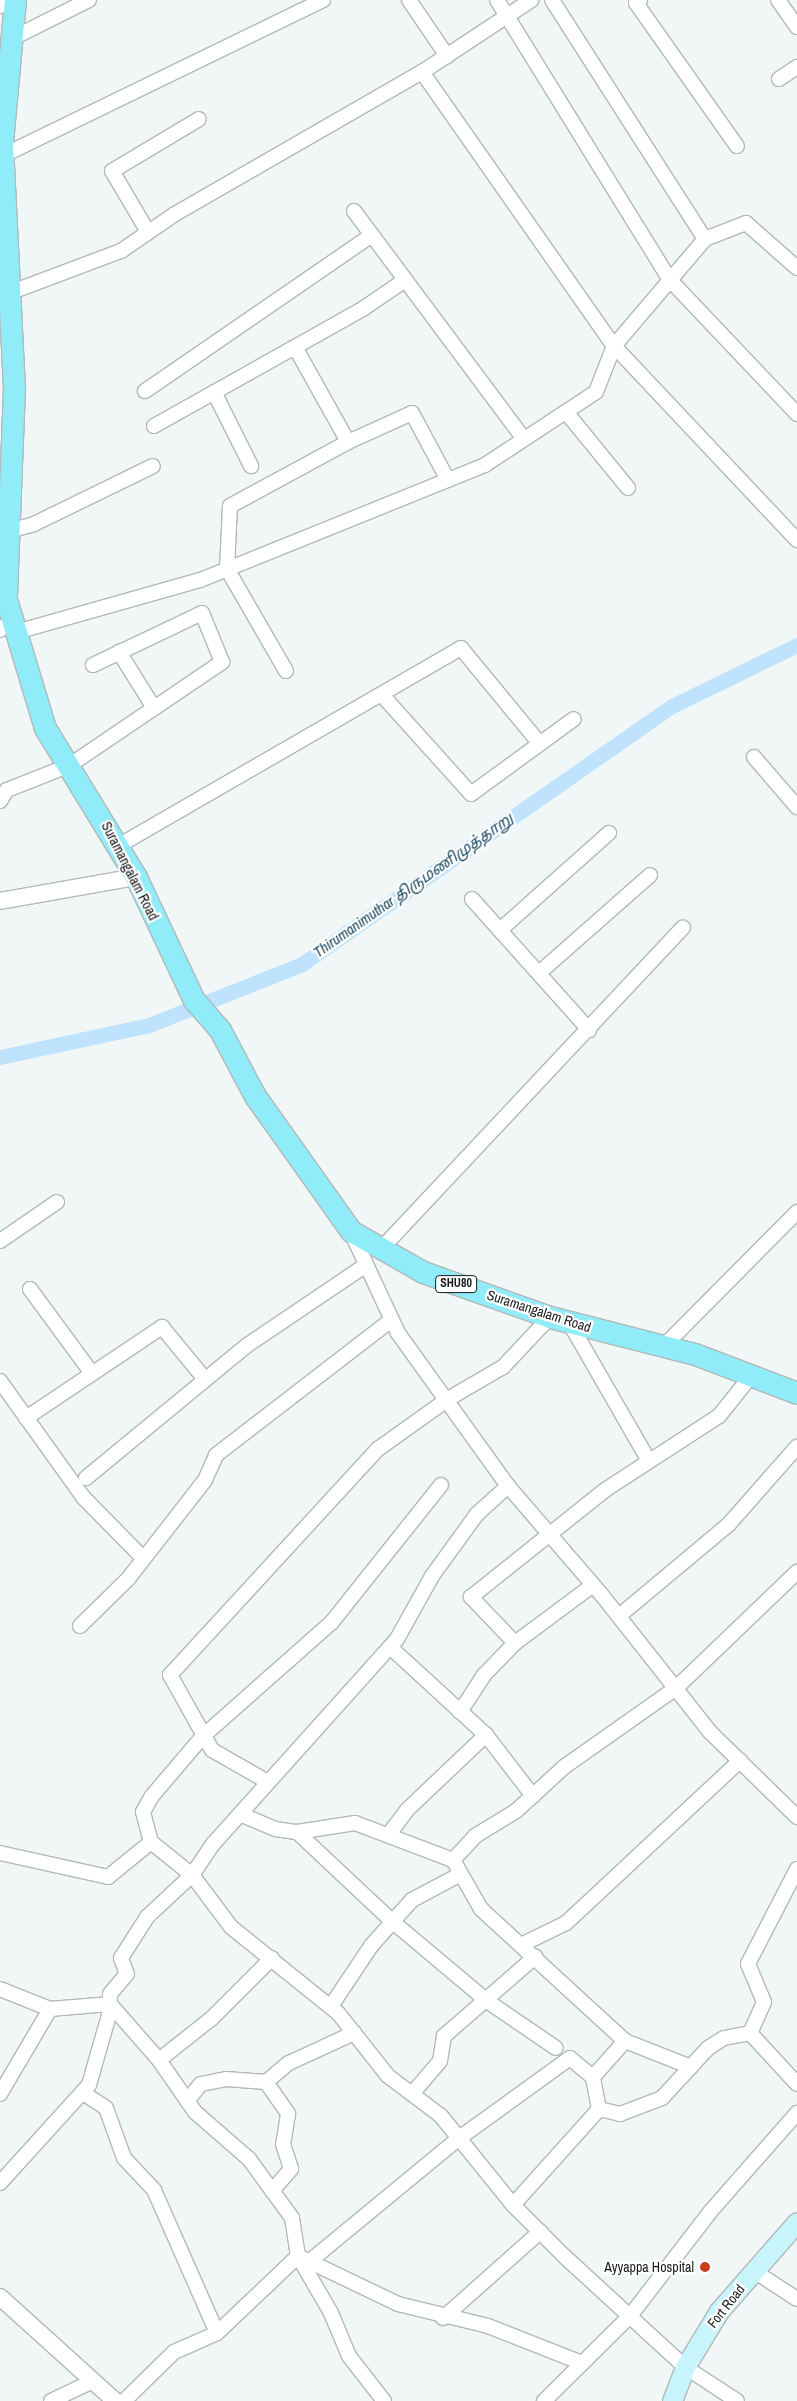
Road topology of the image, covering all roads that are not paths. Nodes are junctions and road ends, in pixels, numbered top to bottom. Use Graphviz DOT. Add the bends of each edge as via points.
graph roads {
  1 [pos="10,0"];
  2 [pos="15,0"];
  3 [pos="90,0"];
  4 [pos="324,0"];
  5 [pos="409,0"];
  6 [pos="498,0"];
  7 [pos="531,0"];
  8 [pos="552,0"];
  9 [pos="640,0"];
  10 [pos="778,0"];
  11 [pos="0,6"];
  12 [pos="508,16"];
  13 [pos="797,27"];
  14 [pos="11,39"];
  15 [pos="447,56"];
  16 [pos="797,67"];
  17 [pos="422,72"];
  18 [pos="779,80"];
  19 [pos="199,119"];
  20 [pos="737,146"];
  21 [pos="2,156"];
  22 [pos="354,211"];
  23 [pos="3,229"];
  24 [pos="148,232"];
  25 [pos="372,235"];
  26 [pos="705,239"];
  27 [pos="797,268"];
  28 [pos="405,280"];
  29 [pos="670,280"];
  30 [pos="9,293"];
  31 [pos="614,346"];
  32 [pos="295,347"];
  33 [pos="145,391"];
  34 [pos="214,392"];
  35 [pos="566,412"];
  36 [pos="797,414"];
  37 [pos="154,426"];
  38 [pos="524,439"];
  39 [pos="348,442"];
  40 [pos="154,466"];
  41 [pos="251,466"];
  42 [pos="448,480"];
  43 [pos="628,488"];
  44 [pos="4,532"];
  45 [pos="797,540"];
  46 [pos="227,569"];
  47 [pos="9,627"];
  48 [pos="119,652"];
  49 [pos="93,665"];
  50 [pos="286,671"];
  51 [pos="382,694"];
  52 [pos="154,708"];
  53 [pos="574,719"];
  54 [pos="540,744"];
  55 [pos="754,757"];
  56 [pos="70,765"];
  57 [pos="2,791"];
  58 [pos="797,807"];
  59 [pos="608,833"];
  60 [pos="118,846"];
  61 [pos="650,875"];
  62 [pos="136,877"];
  63 [pos="472,899"];
  64 [pos="0,901"];
  65 [pos="683,927"];
  66 [pos="500,930"];
  67 [pos="538,973"];
  68 [pos="589,1030"];
  69 [pos="57,1202"];
  70 [pos="797,1212"];
  71 [pos="351,1231"];
  72 [pos="0,1242"];
  73 [pos="381,1249"];
  74 [pos="366,1265"];
  75 [pos="30,1289"];
  76 [pos="392,1320"];
  77 [pos="560,1320"];
  78 [pos="664,1346"];
  79 [pos="92,1372"];
  80 [pos="751,1376"];
  81 [pos="204,1378"];
  82 [pos="0,1381"];
  83 [pos="797,1393"];
  84 [pos="448,1399"];
  85 [pos="26,1418"];
  86 [pos="797,1447"];
  87 [pos="649,1460"];
  88 [pos="86,1478"];
  89 [pos="440,1485"];
  90 [pos="508,1486"];
  91 [pos="549,1535"];
  92 [pos="143,1558"];
  93 [pos="797,1572"];
  94 [pos="593,1585"];
  95 [pos="619,1616"];
  96 [pos="80,1626"];
  97 [pos="515,1643"];
  98 [pos="390,1647"];
  99 [pos="676,1688"];
  100 [pos="460,1712"];
  101 [pos="486,1735"];
  102 [pos="203,1736"];
  103 [pos="740,1761"];
  104 [pos="268,1782"];
  105 [pos="533,1796"];
  106 [pos="240,1814"];
  107 [pos="797,1817"];
  108 [pos="298,1832"];
  109 [pos="389,1834"];
  110 [pos="151,1842"];
  111 [pos="1,1856"];
  112 [pos="453,1860"];
  113 [pos="797,1870"];
  114 [pos="461,1874"];
  115 [pos="192,1875"];
  116 [pos="392,1922"];
  117 [pos="521,1945"];
  118 [pos="534,1957"];
  119 [pos="272,1958"];
  120 [pos="0,1989"];
  121 [pos="487,2001"];
  122 [pos="110,2004"];
  123 [pos="331,2006"];
  124 [pos="50,2009"];
  125 [pos="354,2033"];
  126 [pos="750,2033"];
  127 [pos="625,2041"];
  128 [pos="556,2048"];
  129 [pos="159,2060"];
  130 [pos="691,2067"];
  131 [pos="593,2077"];
  132 [pos="266,2082"];
  133 [pos="797,2084"];
  134 [pos="83,2092"];
  135 [pos="0,2094"];
  136 [pos="412,2094"];
  137 [pos="187,2101"];
  138 [pos="599,2109"];
  139 [pos="797,2113"];
  140 [pos="458,2139"];
  141 [pos="0,2183"];
  142 [pos="272,2191"];
  143 [pos="513,2205"];
  144 [pos="797,2222"];
  145 [pos="540,2232"];
  146 [pos="304,2258"];
  147 [pos="754,2271"];
  148 [pos="0,2297"];
  149 [pos="797,2299"];
  150 [pos="630,2316"];
  151 [pos="444,2318"];
  152 [pos="217,2333"];
  153 [pos="582,2363"];
  154 [pos="685,2367"];
  155 [pos="93,2381"];
  156 [pos="50,2401"];
  157 [pos="115,2401"];
  158 [pos="124,2401"];
  159 [pos="384,2401"];
  160 [pos="544,2401"];
  161 [pos="672,2401"];
  162 [pos="737,2401"];
  1 -- 11 [label="street"];
  2 -- 14 [label="main road, Suramangalam Road / SHU80"];
  3 -- 14 [label="street"];
  4 -- 21 [label="street"];
  5 -- 15 [label="street"];
  6 -- 12 [label="street"];
  7 -- 12 [label="street"];
  8 -- 26 [label="street"];
  9 -- 20 [label="street" via="636,3"];
  10 -- 13 [label="street"];
  12 -- 15 [label="street"];
  12 -- 29 [label="street"];
  14 -- 21 [label="main road, Suramangalam Road / SHU80"];
  15 -- 17 [label="street"];
  16 -- 18 [label="street"];
  17 -- 24 [label="street"];
  17 -- 31 [label="street"];
  19 -- 24 [label="street" via="112,171"];
  21 -- 23 [label="main road, Suramangalam Road / SHU80"];
  22 -- 25 [label="street"];
  23 -- 30 [label="main road, Suramangalam Road / SHU80"];
  24 -- 30 [label="street" via="121,251"];
  25 -- 28 [label="street"];
  25 -- 33 [label="street"];
  26 -- 27 [label="street" via="746,223"];
  26 -- 29 [label="street"];
  28 -- 32 [label="street"];
  28 -- 38 [label="street"];
  29 -- 31 [label="street"];
  29 -- 36 [label="street"];
  30 -- 44 [label="main road, Suramangalam Road / SHU80" via="14,387"];
  31 -- 35 [label="street" via="596,392"];
  31 -- 45 [label="street"];
  32 -- 34 [label="street"];
  32 -- 39 [label="street"];
  34 -- 37 [label="street"];
  34 -- 41 [label="street"];
  35 -- 38 [label="street"];
  35 -- 43 [label="street"];
  38 -- 42 [label="street" via="485,465"];
  39 -- 42 [label="street" via="412,413"];
  39 -- 46 [label="street" via="230,506"];
  40 -- 44 [label="street" via="34,524"];
  42 -- 46 [label="street"];
  44 -- 47 [label="main road, Suramangalam Road / SHU80"];
  46 -- 47 [label="street"];
  46 -- 50 [label="street"];
  47 -- 56 [label="main road, Suramangalam Road / SHU80" via="45,728"];
  48 -- 49 [label="street"];
  48 -- 52 [label="street"];
  48 -- 52 [label="street" via="202,612 222,662"];
  51 -- 54 [label="street" via="461,648"];
  51 -- 54 [label="street" via="471,794"];
  51 -- 60 [label="street"];
  52 -- 56 [label="street"];
  53 -- 54 [label="street"];
  55 -- 58 [label="street"];
  56 -- 57 [label="street"];
  56 -- 60 [label="main road, Suramangalam Road / SHU80"];
  59 -- 66 [label="street"];
  60 -- 62 [label="main road, Suramangalam Road / SHU80"];
  61 -- 67 [label="street"];
  62 -- 64 [label="street"];
  62 -- 71 [label="main road, Suramangalam Road / SHU80" via="194,1000 220,1030 255,1096"];
  63 -- 66 [label="street"];
  65 -- 68 [label="street"];
  66 -- 67 [label="street"];
  67 -- 68 [label="street"];
  68 -- 73 [label="street"];
  69 -- 72 [label="street"];
  70 -- 78 [label="street"];
  71 -- 73 [label="main road, Suramangalam Road / SHU80"];
  71 -- 74 [label="street"];
  73 -- 77 [label="main road, Suramangalam Road / SHU80" via="423,1272"];
  74 -- 76 [label="street"];
  74 -- 81 [label="street"];
  75 -- 79 [label="street"];
  76 -- 84 [label="street"];
  76 -- 92 [label="street" via="216,1455 205,1480"];
  77 -- 78 [label="main road, Suramangalam Road / SHU80"];
  77 -- 84 [label="street" via="503,1367"];
  77 -- 87 [label="street"];
  78 -- 80 [label="main road, Suramangalam Road / SHU80"];
  79 -- 81 [label="street" via="162,1327"];
  79 -- 85 [label="street"];
  80 -- 83 [label="main road, Suramangalam Road / SHU80"];
  80 -- 87 [label="street" via="719,1416"];
  81 -- 88 [label="street"];
  82 -- 85 [label="street"];
  84 -- 90 [label="street"];
  84 -- 102 [label="street" via="378,1449 170,1675"];
  85 -- 92 [label="street" via="83,1497"];
  86 -- 95 [label="street" via="729,1524"];
  87 -- 91 [label="street"];
  89 -- 102 [label="street" via="332,1622"];
  90 -- 91 [label="street"];
  90 -- 98 [label="street" via="477,1514 432,1576"];
  91 -- 94 [label="street"];
  91 -- 97 [label="street" via="471,1597"];
  92 -- 96 [label="street" via="128,1579"];
  93 -- 99 [label="street"];
  94 -- 95 [label="street"];
  94 -- 97 [label="street"];
  95 -- 99 [label="street"];
  97 -- 100 [label="street" via="484,1675"];
  98 -- 100 [label="street"];
  98 -- 104 [label="street"];
  99 -- 103 [label="street" via="710,1732"];
  99 -- 105 [label="street" via="564,1767"];
  100 -- 101 [label="street"];
  101 -- 105 [label="street"];
  101 -- 109 [label="street" via="408,1809"];
  102 -- 104 [label="street" via="212,1750"];
  102 -- 110 [label="street" via="143,1812"];
  103 -- 107 [label="street"];
  103 -- 117 [label="street" via="566,1923"];
  104 -- 106 [label="street"];
  105 -- 112 [label="street" via="475,1836"];
  106 -- 108 [label="street" via="275,1829"];
  106 -- 115 [label="street"];
  108 -- 109 [label="street" via="355,1822"];
  108 -- 116 [label="street"];
  109 -- 112 [label="street"];
  110 -- 111 [label="street" via="108,1877"];
  110 -- 115 [label="street"];
  112 -- 114 [label="street"];
  113 -- 126 [label="street" via="748,1964 764,2002"];
  114 -- 116 [label="street" via="412,1900"];
  114 -- 117 [label="street" via="481,1909"];
  115 -- 119 [label="street" via="231,1927"];
  115 -- 122 [label="street" via="147,1916 121,1958 127,1974 110,1994"];
  116 -- 121 [label="street"];
  116 -- 123 [label="street"];
  117 -- 118 [label="street"];
  118 -- 121 [label="street"];
  118 -- 127 [label="street"];
  119 -- 123 [label="street"];
  119 -- 129 [label="street" via="211,2019"];
  120 -- 124 [label="street"];
  121 -- 128 [label="street"];
  121 -- 136 [label="street" via="444,2036 440,2061"];
  122 -- 124 [label="street"];
  122 -- 129 [label="street"];
  122 -- 134 [label="street"];
  123 -- 125 [label="street"];
  124 -- 135 [label="street"];
  125 -- 132 [label="street" via="289,2062"];
  125 -- 136 [label="street" via="388,2076"];
  126 -- 130 [label="street" via="724,2038"];
  126 -- 133 [label="street"];
  127 -- 130 [label="street"];
  127 -- 131 [label="street"];
  129 -- 137 [label="street"];
  130 -- 138 [label="street" via="662,2098 620,2114"];
  131 -- 138 [label="street"];
  131 -- 140 [label="street" via="570,2058"];
  132 -- 137 [label="street" via="226,2079 201,2084"];
  132 -- 142 [label="street" via="288,2114 283,2144 291,2169"];
  134 -- 141 [label="street"];
  134 -- 152 [label="street" via="106,2108 124,2158 154,2190"];
  136 -- 140 [label="street" via="441,2116"];
  137 -- 142 [label="street" via="249,2159"];
  138 -- 143 [label="street"];
  139 -- 150 [label="street" via="710,2212"];
  140 -- 143 [label="street" via="487,2169"];
  140 -- 146 [label="street"];
  142 -- 146 [label="street" via="292,2218"];
  143 -- 145 [label="street"];
  144 -- 147 [label="main road, Fort Road"];
  145 -- 150 [label="street"];
  145 -- 151 [label="street"];
  146 -- 151 [label="street" via="398,2304"];
  146 -- 152 [label="street"];
  146 -- 159 [label="street" via="349,2356"];
  147 -- 149 [label="street"];
  147 -- 154 [label="main road, Fort Road" via="719,2311"];
  148 -- 155 [label="street"];
  150 -- 153 [label="street"];
  150 -- 154 [label="street"];
  151 -- 153 [label="street" via="488,2326"];
  152 -- 158 [label="street" via="174,2352"];
  153 -- 160 [label="street"];
  154 -- 161 [label="main road, Fort Road"];
  154 -- 162 [label="street"];
  155 -- 156 [label="street"];
  155 -- 157 [label="street"];
}
